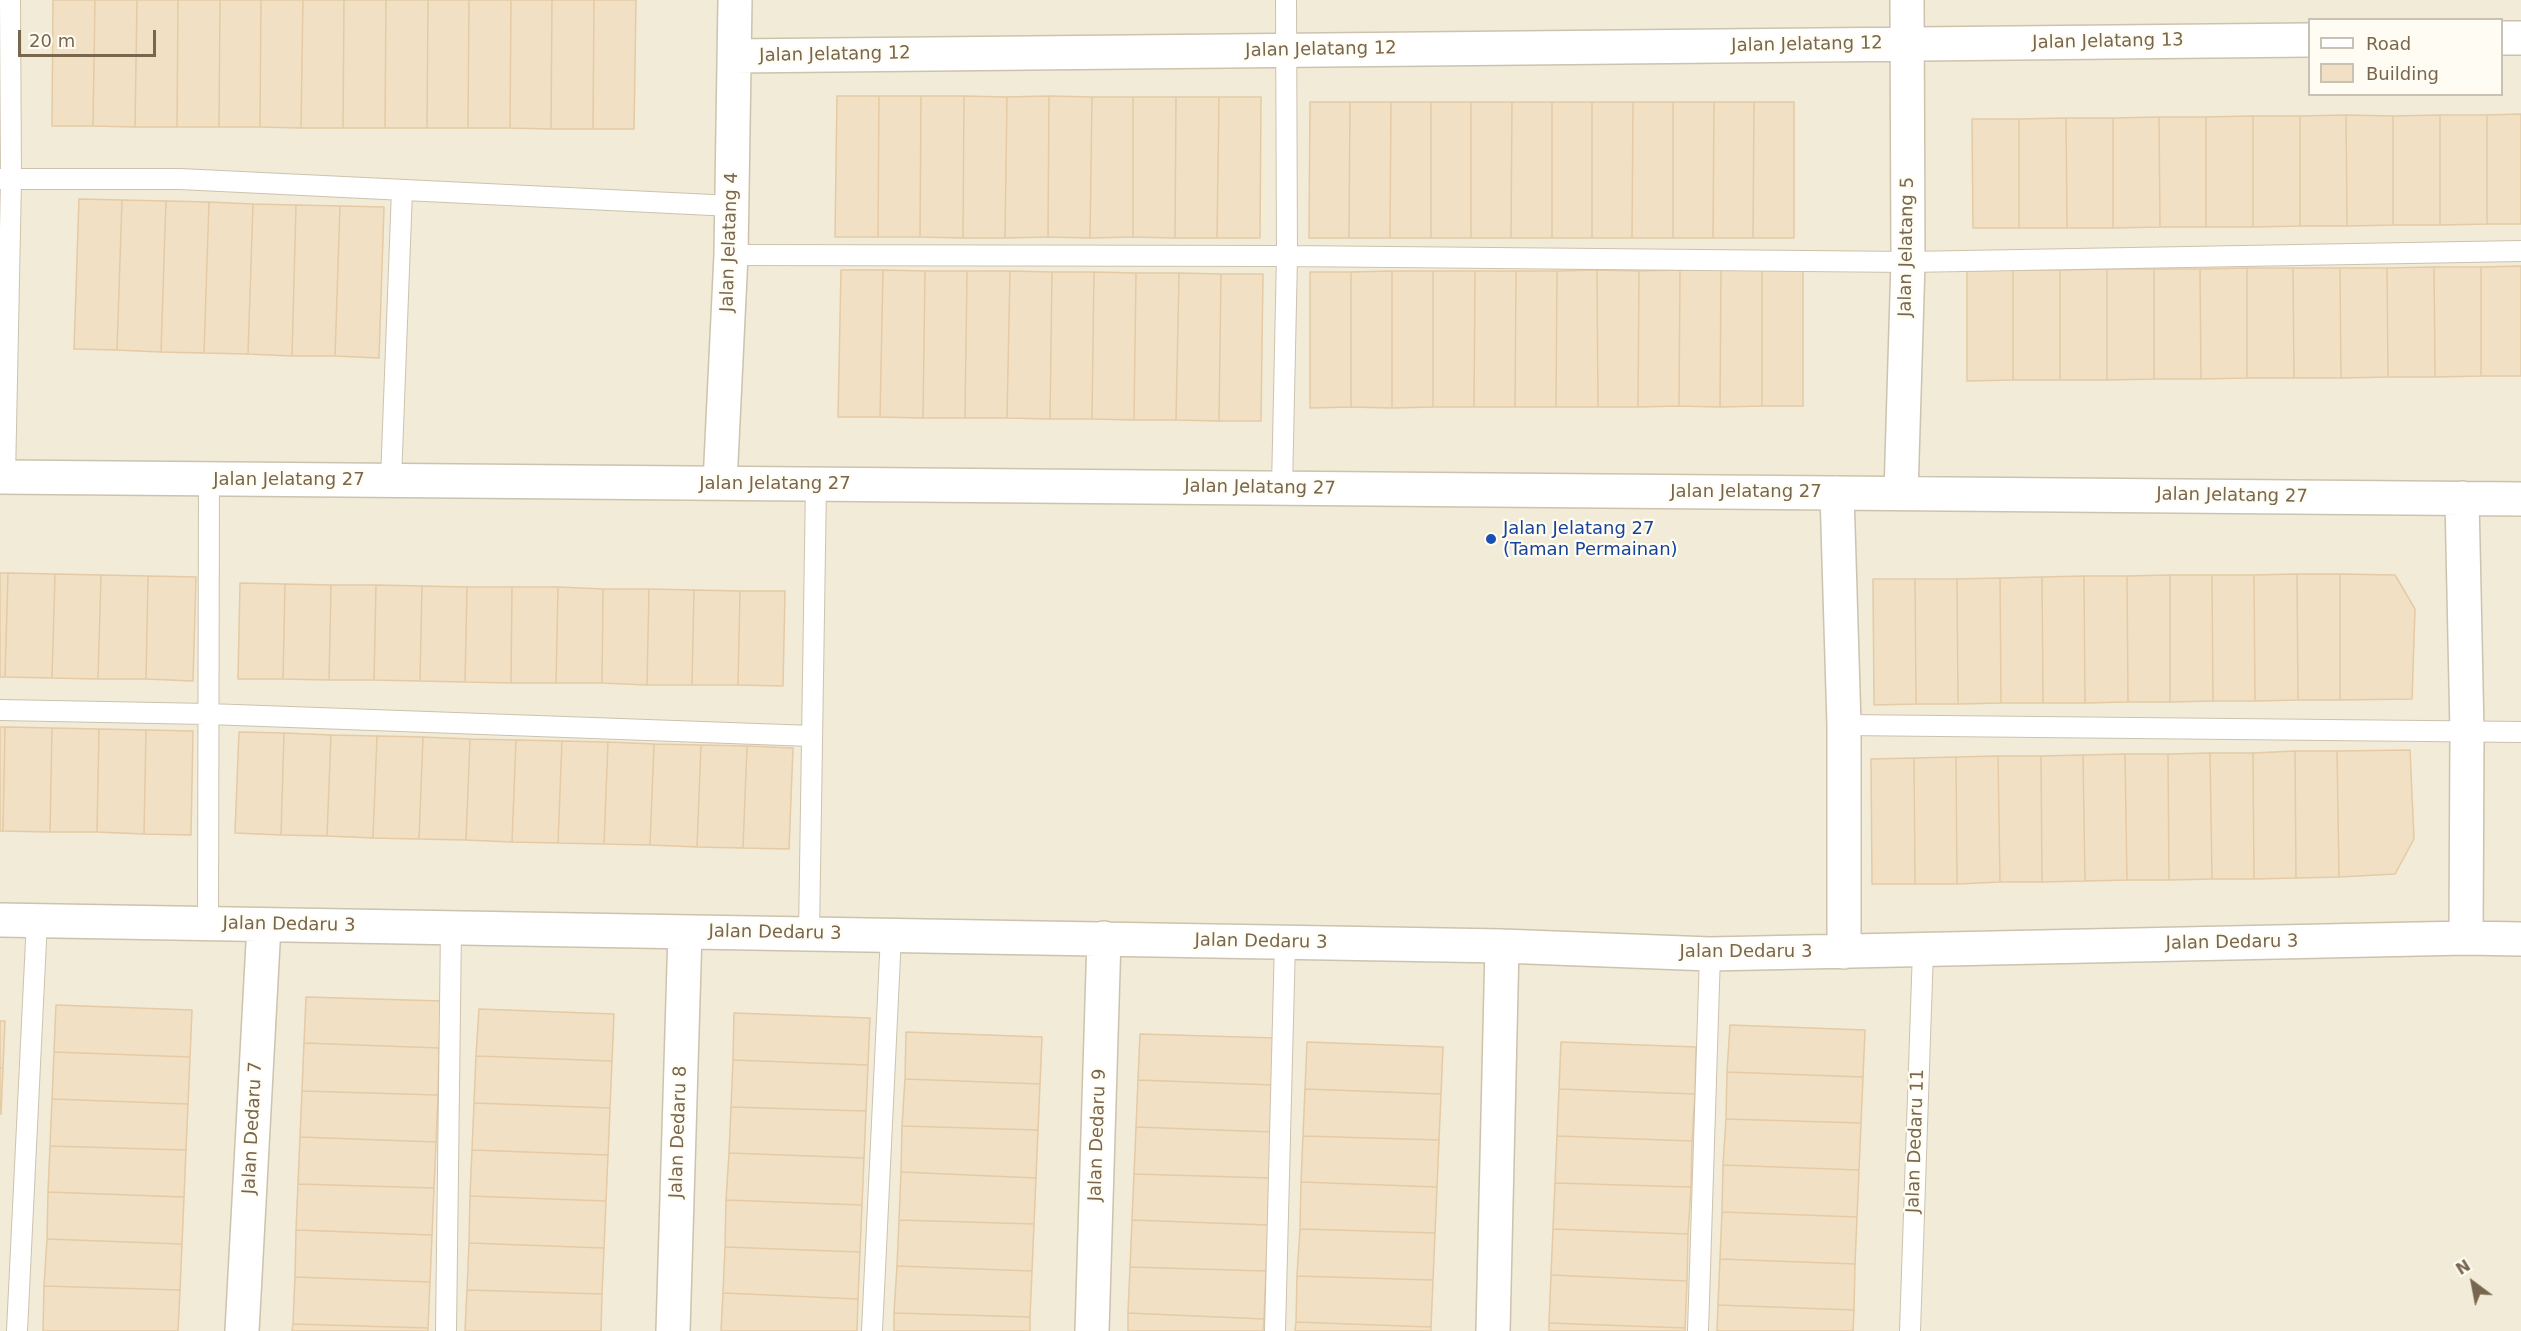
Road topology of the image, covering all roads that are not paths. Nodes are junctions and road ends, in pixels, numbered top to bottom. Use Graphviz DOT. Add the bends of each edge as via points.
graph roads {
  1 [pos="10,0"];
  2 [pos="735,0"];
  3 [pos="1286,0"];
  4 [pos="1907,0"];
  5 [pos="2503,38"];
  6 [pos="2521,38"];
  7 [pos="2308,40"];
  8 [pos="1907,44"];
  9 [pos="1285,50"];
  10 [pos="734,56"];
  11 [pos="5,179"];
  12 [pos="402,190"];
  13 [pos="732,206"];
  14 [pos="2521,251"];
  15 [pos="731,255"];
  16 [pos="1287,256"];
  17 [pos="1908,262"];
  18 [pos="2,477"];
  19 [pos="209,479"];
  20 [pos="391,480"];
  21 [pos="720,483"];
  22 [pos="816,484"];
  23 [pos="1282,488"];
  24 [pos="1837,493"];
  25 [pos="1901,493"];
  26 [pos="2462,498"];
  27 [pos="2521,499"];
  28 [pos="0,711"];
  29 [pos="208,714"];
  30 [pos="1844,725"];
  31 [pos="2467,732"];
  32 [pos="2521,732"];
  33 [pos="812,736"];
  34 [pos="0,920"];
  35 [pos="37,920"];
  36 [pos="208,923"];
  37 [pos="264,925"];
  38 [pos="451,927"];
  39 [pos="686,932"];
  40 [pos="809,934"];
  41 [pos="891,935"];
  42 [pos="1104,938"];
  43 [pos="2466,938"];
  44 [pos="2521,939"];
  45 [pos="1284,942"];
  46 [pos="1502,946"];
  47 [pos="1923,950"];
  48 [pos="1844,952"];
  49 [pos="1710,954"];
  50 [pos="17,1331"];
  51 [pos="242,1331"];
  52 [pos="446,1331"];
  53 [pos="673,1331"];
  54 [pos="872,1331"];
  55 [pos="1092,1331"];
  56 [pos="1275,1331"];
  57 [pos="1492,1331"];
  58 [pos="1698,1331"];
  59 [pos="1910,1331"];
  1 -- 11 [label="lane"];
  2 -- 10 [label="street, Jalan Jelatang 4"];
  3 -- 9 [label="lane"];
  4 -- 8 [label="street, Jalan Jelatang 5"];
  5 -- 6 [label="street"];
  7 -- 8 [label="street, Jalan Jelatang 13"];
  8 -- 9 [label="street, Jalan Jelatang 12"];
  8 -- 17 [label="street, Jalan Jelatang 5"];
  9 -- 10 [label="street, Jalan Jelatang 12"];
  9 -- 16 [label="lane"];
  10 -- 13 [label="street, Jalan Jelatang 4"];
  11 -- 12 [label="lane" via="180,179"];
  11 -- 18 [label="lane"];
  12 -- 13 [label="lane"];
  12 -- 20 [label="lane"];
  13 -- 15 [label="street, Jalan Jelatang 4"];
  14 -- 17 [label="lane"];
  15 -- 16 [label="lane"];
  15 -- 21 [label="street, Jalan Jelatang 4"];
  16 -- 17 [label="lane"];
  16 -- 23 [label="lane"];
  17 -- 25 [label="street, Jalan Jelatang 5"];
  18 -- 19 [label="street, Jalan Jelatang 27"];
  19 -- 20 [label="street, Jalan Jelatang 27"];
  19 -- 29 [label="lane"];
  20 -- 21 [label="street, Jalan Jelatang 27"];
  21 -- 22 [label="street, Jalan Jelatang 27"];
  22 -- 23 [label="street, Jalan Jelatang 27"];
  22 -- 33 [label="lane"];
  23 -- 24 [label="street, Jalan Jelatang 27"];
  24 -- 25 [label="street, Jalan Jelatang 27"];
  24 -- 30 [label="street"];
  25 -- 26 [label="street, Jalan Jelatang 27"];
  26 -- 27 [label="street, Jalan Jelatang 27"];
  26 -- 31 [label="street"];
  28 -- 29 [label="lane"];
  29 -- 33 [label="lane"];
  29 -- 36 [label="lane"];
  30 -- 31 [label="lane"];
  30 -- 48 [label="street"];
  31 -- 32 [label="lane"];
  31 -- 43 [label="street"];
  33 -- 40 [label="lane"];
  34 -- 35 [label="street, Jalan Dedaru 3"];
  35 -- 36 [label="street, Jalan Dedaru 3"];
  35 -- 50 [label="lane"];
  36 -- 37 [label="street, Jalan Dedaru 3"];
  37 -- 38 [label="street, Jalan Dedaru 3"];
  37 -- 51 [label="street, Jalan Dedaru 7"];
  38 -- 39 [label="street, Jalan Dedaru 3"];
  38 -- 52 [label="lane"];
  39 -- 40 [label="street, Jalan Dedaru 3"];
  39 -- 53 [label="street, Jalan Dedaru 8"];
  40 -- 41 [label="street, Jalan Dedaru 3"];
  41 -- 42 [label="street, Jalan Dedaru 3"];
  41 -- 54 [label="lane"];
  42 -- 45 [label="street, Jalan Dedaru 3"];
  42 -- 55 [label="street, Jalan Dedaru 9"];
  43 -- 44 [label="street, Jalan Dedaru 3"];
  43 -- 47 [label="street, Jalan Dedaru 3"];
  45 -- 46 [label="street, Jalan Dedaru 3"];
  45 -- 56 [label="lane"];
  46 -- 49 [label="street, Jalan Dedaru 3"];
  46 -- 57 [label="street"];
  47 -- 48 [label="street, Jalan Dedaru 3"];
  47 -- 59 [label="lane, Jalan Dedaru 11"];
  48 -- 49 [label="street, Jalan Dedaru 3"];
  49 -- 58 [label="lane"];
}
